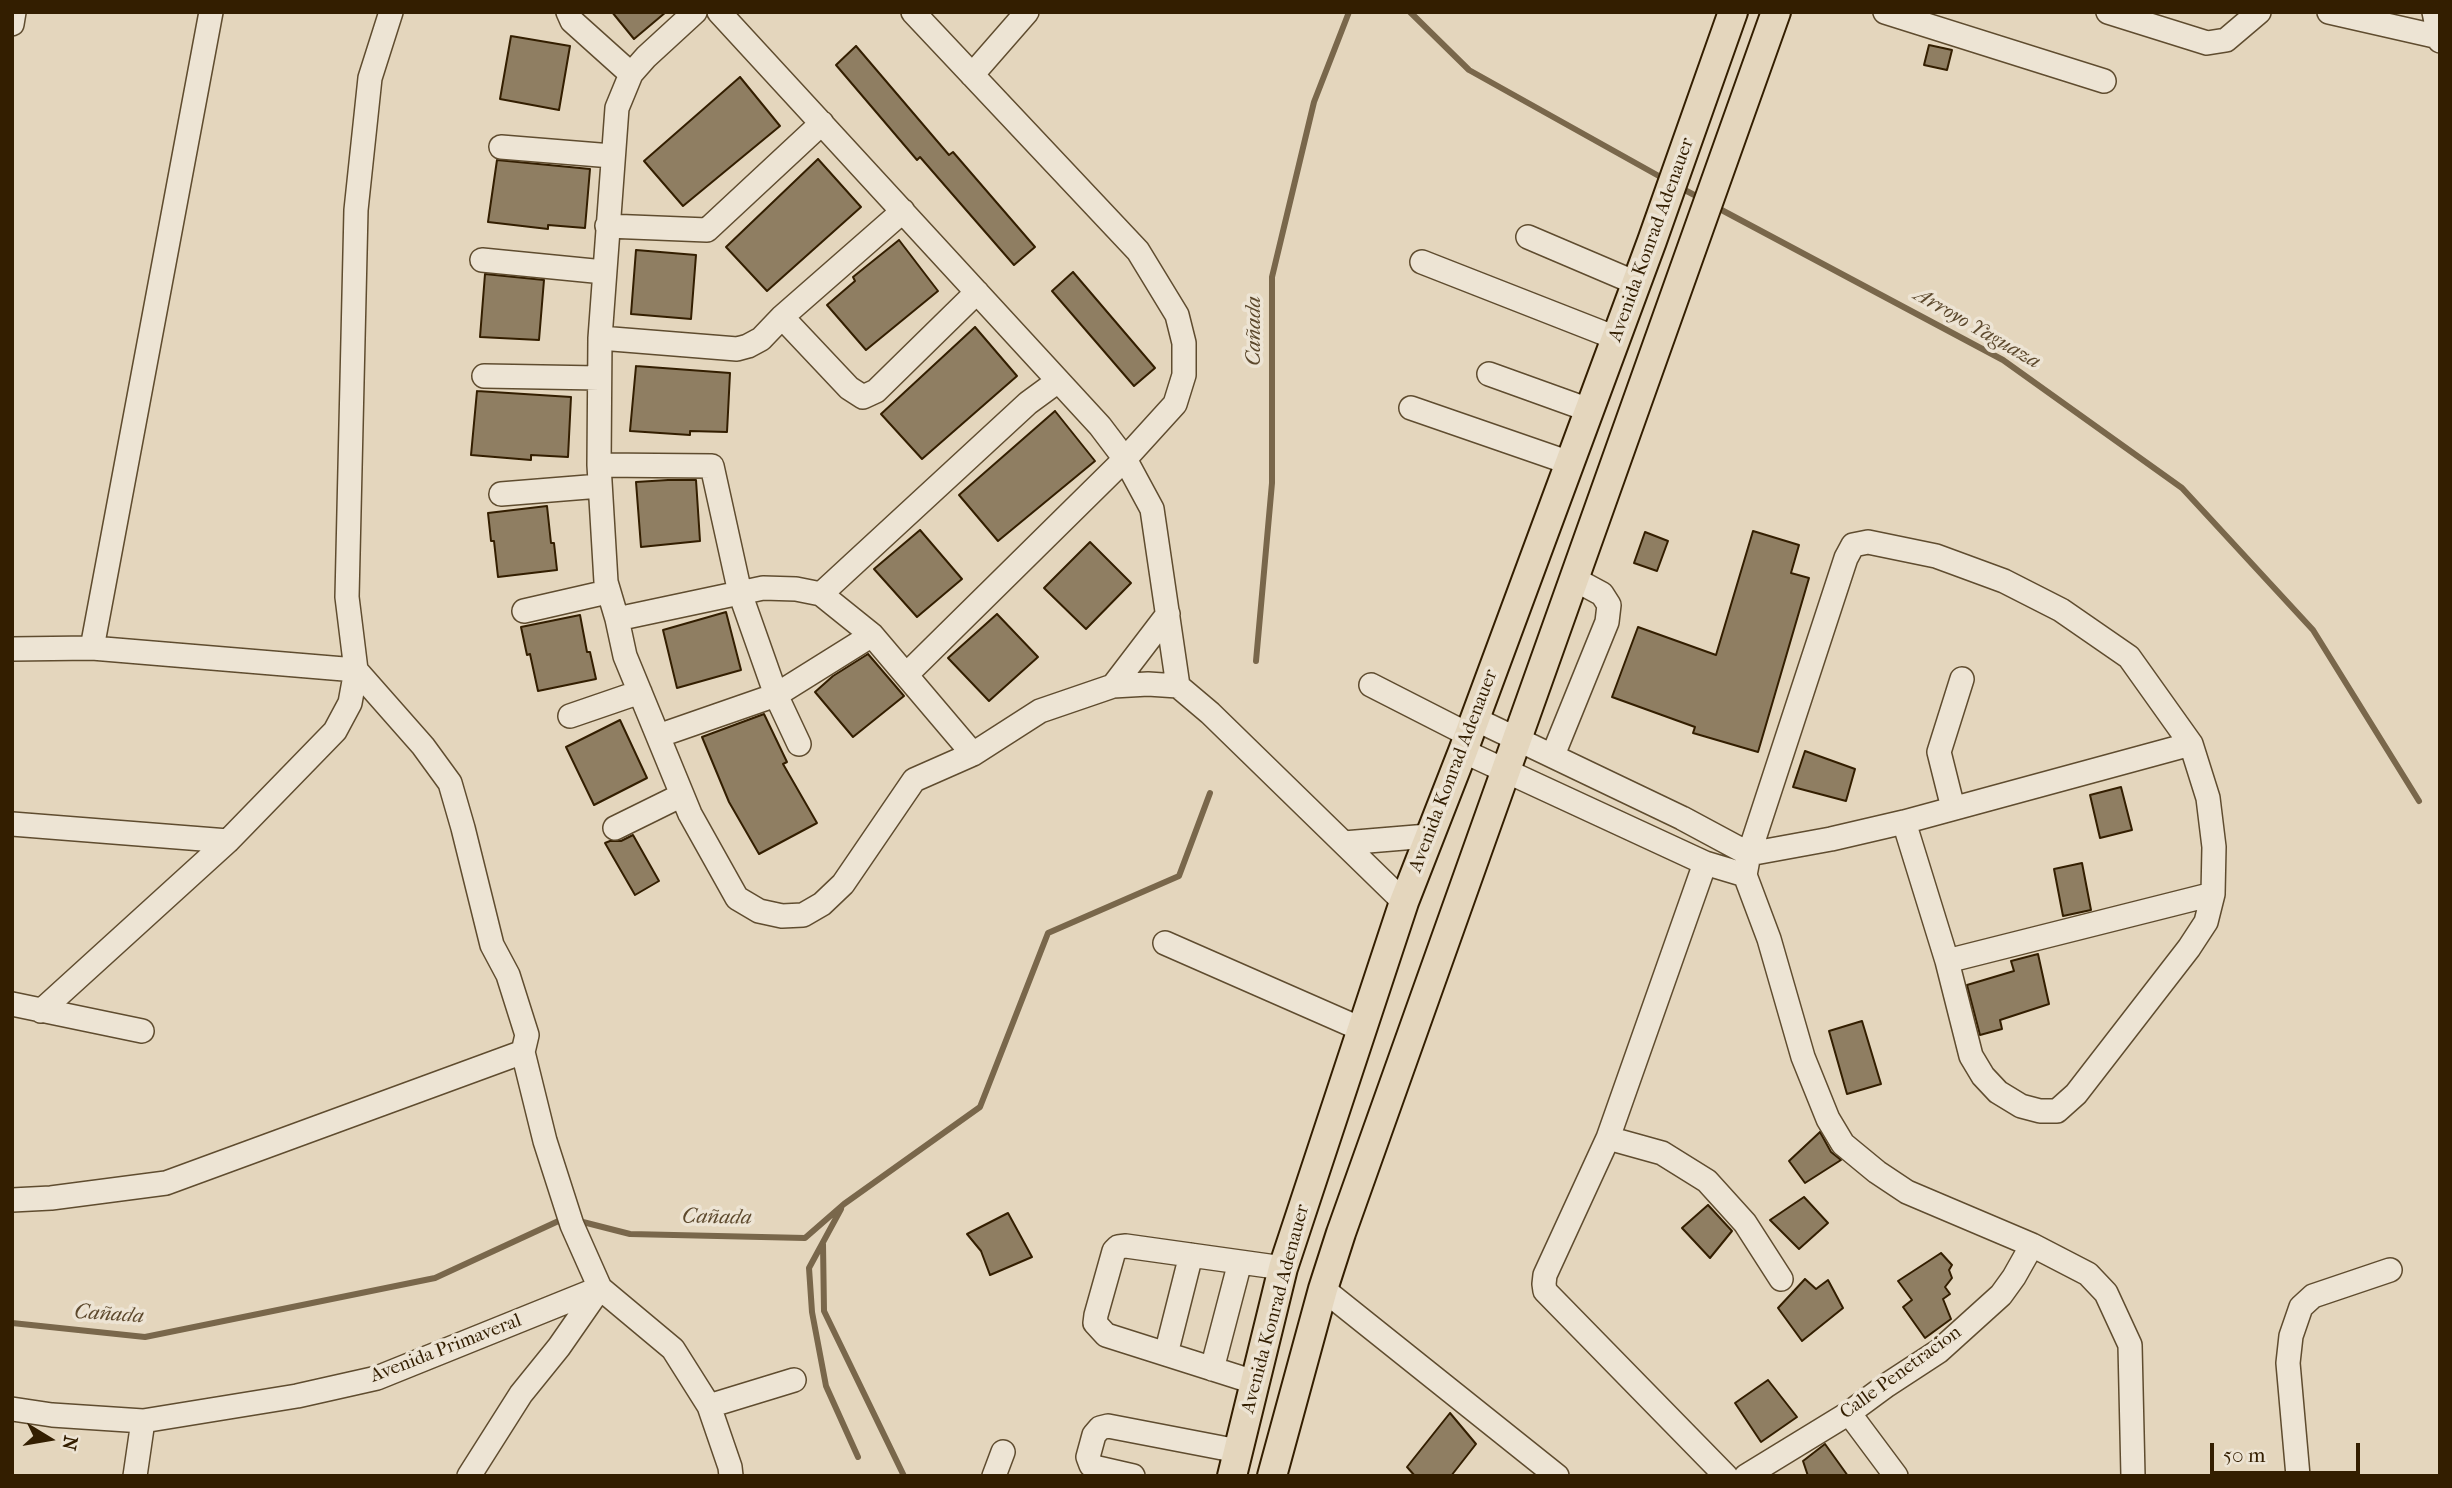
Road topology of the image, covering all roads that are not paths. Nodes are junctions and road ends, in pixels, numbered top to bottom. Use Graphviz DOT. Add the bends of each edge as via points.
graph roads {
  1 [pos="15,12"];
  2 [pos="211,12"];
  3 [pos="391,12"];
  4 [pos="568,12"];
  5 [pos="695,12"];
  6 [pos="719,12"];
  7 [pos="912,12"];
  8 [pos="1027,12"];
  9 [pos="1733,12"];
  10 [pos="1776,12"];
  11 [pos="1885,12"];
  12 [pos="2108,12"];
  13 [pos="2259,12"];
  14 [pos="2329,12"];
  15 [pos="2434,12"];
  16 [pos="12,24"];
  17 [pos="2439,39"];
  18 [pos="631,74"];
  19 [pos="972,75"];
  20 [pos="2104,81"];
  21 [pos="822,123"];
  22 [pos="501,147"];
  23 [pos="612,156"];
  24 [pos="903,211"];
  25 [pos="607,226"];
  26 [pos="1528,237"];
  27 [pos="482,260"];
  28 [pos="1422,262"];
  29 [pos="604,272"];
  30 [pos="1636,283"];
  31 [pos="977,292"];
  32 [pos="782,317"];
  33 [pos="600,338"];
  34 [pos="1616,338"];
  35 [pos="1489,374"];
  36 [pos="484,376"];
  37 [pos="600,378"];
  38 [pos="1058,380"];
  39 [pos="1411,408"];
  40 [pos="1589,411"];
  41 [pos="1125,459"];
  42 [pos="1570,463"];
  43 [pos="600,476"];
  44 [pos="501,494"];
  45 [pos="1576,580"];
  46 [pos="607,592"];
  47 [pos="740,593"];
  48 [pos="821,594"];
  49 [pos="524,611"];
  50 [pos="1168,614"];
  51 [pos="617,620"];
  52 [pos="872,635"];
  53 [pos="92,648"];
  54 [pos="12,649"];
  55 [pos="356,670"];
  56 [pos="906,675"];
  57 [pos="1962,679"];
  58 [pos="1370,685"];
  59 [pos="1113,686"];
  60 [pos="1178,686"];
  61 [pos="640,692"];
  62 [pos="776,695"];
  63 [pos="570,716"];
  64 [pos="1469,735"];
  65 [pos="658,736"];
  66 [pos="1519,739"];
  67 [pos="799,744"];
  68 [pos="2191,744"];
  69 [pos="973,754"];
  70 [pos="1553,755"];
  71 [pos="1507,771"];
  72 [pos="682,795"];
  73 [pos="1953,808"];
  74 [pos="1904,822"];
  75 [pos="12,824"];
  76 [pos="615,828"];
  77 [pos="1428,836"];
  78 [pos="228,841"];
  79 [pos="1344,844"];
  80 [pos="1705,863"];
  81 [pos="1747,864"];
  82 [pos="2213,894"];
  83 [pos="1404,902"];
  84 [pos="1165,943"];
  85 [pos="1947,961"];
  86 [pos="12,1004"];
  87 [pos="41,1010"];
  88 [pos="1362,1029"];
  89 [pos="142,1031"];
  90 [pos="523,1052"];
  91 [pos="1608,1138"];
  92 [pos="12,1200"];
  93 [pos="2032,1245"];
  94 [pos="1191,1255"];
  95 [pos="1240,1262"];
  96 [pos="1283,1268"];
  97 [pos="2390,1270"];
  98 [pos="1782,1279"];
  99 [pos="600,1288"];
  100 [pos="1323,1289"];
  101 [pos="1166,1354"];
  102 [pos="1212,1368"];
  103 [pos="794,1380"];
  104 [pos="1254,1382"];
  105 [pos="709,1406"];
  106 [pos="12,1409"];
  107 [pos="1849,1413"];
  108 [pos="143,1421"];
  109 [pos="1003,1452"];
  110 [pos="1235,1463"];
  111 [pos="135,1476"];
  112 [pos="469,1476"];
  113 [pos="731,1476"];
  114 [pos="994,1476"];
  115 [pos="1133,1476"];
  116 [pos="1272,1476"];
  117 [pos="1557,1476"];
  118 [pos="1726,1476"];
  119 [pos="1746,1476"];
  120 [pos="1896,1476"];
  121 [pos="2133,1476"];
  122 [pos="2298,1476"];
  1 -- 16 [label="street"];
  2 -- 53 [label="street"];
  3 -- 55 [label="street" via="370,78 356,210 347,597"];
  4 -- 18 [label="street" via="572,21"];
  5 -- 18 [label="street"];
  6 -- 21 [label="street"];
  7 -- 19 [label="street"];
  8 -- 19 [label="street"];
  9 -- 30 [label="main road, Avenida Konrad Adenauer"];
  10 -- 45 [label="main road, Avenida Konrad Adenauer"];
  11 -- 20 [label="street"];
  12 -- 13 [label="street" via="2207,43 2225,40"];
  14 -- 17 [label="street"];
  15 -- 17 [label="street"];
  18 -- 23 [label="street" via="617,108"];
  19 -- 41 [label="street" via="1138,251 1177,315 1184,343 1184,375 1175,404"];
  21 -- 24 [label="street"];
  21 -- 25 [label="street" via="707,230"];
  22 -- 23 [label="street"];
  23 -- 25 [label="street"];
  24 -- 31 [label="street"];
  24 -- 32 [label="street"];
  25 -- 29 [label="street"];
  26 -- 30 [label="street"];
  27 -- 29 [label="street"];
  28 -- 34 [label="street"];
  29 -- 33 [label="street"];
  30 -- 34 [label="main road, Avenida Konrad Adenauer"];
  31 -- 32 [label="street" via="876,391 863,397"];
  31 -- 38 [label="street"];
  32 -- 33 [label="street" via="761,339 737,349"];
  33 -- 37 [label="street"];
  34 -- 40 [label="main road, Avenida Konrad Adenauer"];
  35 -- 40 [label="street"];
  36 -- 37 [label="street"];
  37 -- 43 [label="street"];
  38 -- 41 [label="street"];
  38 -- 48 [label="street"];
  39 -- 42 [label="street"];
  40 -- 42 [label="main road, Avenida Konrad Adenauer"];
  41 -- 50 [label="street" via="1152,509"];
  41 -- 56 [label="street"];
  42 -- 64 [label="main road, Avenida Konrad Adenauer"];
  43 -- 44 [label="street"];
  43 -- 46 [label="street"];
  43 -- 47 [label="street" via="712,466"];
  45 -- 66 [label="main road, Avenida Konrad Adenauer"];
  45 -- 70 [label="street" via="1602,594 1609,605 1607,622"];
  46 -- 49 [label="street"];
  46 -- 51 [label="street"];
  47 -- 48 [label="street" via="763,588"];
  47 -- 51 [label="street"];
  47 -- 62 [label="street"];
  48 -- 52 [label="street"];
  50 -- 59 [label="street"];
  50 -- 60 [label="street"];
  51 -- 61 [label="street"];
  52 -- 56 [label="street"];
  52 -- 62 [label="street"];
  53 -- 54 [label="street"];
  53 -- 55 [label="street"];
  55 -- 78 [label="street" via="350,704 335,731"];
  55 -- 90 [label="street" via="450,783 492,945 508,975 527,1035"];
  56 -- 69 [label="street"];
  57 -- 73 [label="street" via="1939,752"];
  58 -- 64 [label="street"];
  59 -- 60 [label="street"];
  59 -- 69 [label="street" via="1040,711"];
  60 -- 79 [label="street"];
  61 -- 63 [label="street"];
  61 -- 65 [label="street"];
  62 -- 65 [label="street"];
  62 -- 67 [label="street"];
  64 -- 66 [label="street"];
  64 -- 71 [label="street"];
  64 -- 77 [label="main road, Avenida Konrad Adenauer"];
  65 -- 72 [label="street"];
  66 -- 70 [label="street"];
  66 -- 71 [label="main road, Avenida Konrad Adenauer"];
  68 -- 73 [label="street"];
  68 -- 81 [label="street" via="2129,657 2060,610 2004,581 1936,555 1868,542 1853,545"];
  68 -- 82 [label="street" via="2208,798"];
  69 -- 72 [label="street" via="914,780 843,884 803,915 759,911 737,898"];
  70 -- 81 [label="street" via="1682,818"];
  71 -- 80 [label="street"];
  71 -- 100 [label="main road, Avenida Konrad Adenauer"];
  72 -- 76 [label="street"];
  73 -- 74 [label="street"];
  74 -- 81 [label="street"];
  74 -- 85 [label="street"];
  75 -- 78 [label="street"];
  77 -- 79 [label="street"];
  77 -- 83 [label="main road, Avenida Konrad Adenauer"];
  78 -- 87 [label="street"];
  79 -- 83 [label="street"];
  80 -- 81 [label="street"];
  80 -- 91 [label="street"];
  81 -- 93 [label="street" via="1803,1057 1843,1144 1907,1192"];
  82 -- 85 [label="street"];
  82 -- 85 [label="street" via="2206,922 2189,948 2076,1094 2057,1111 2021,1106 1983,1076 1971,1056"];
  83 -- 88 [label="main road, Avenida Konrad Adenauer"];
  84 -- 88 [label="street"];
  86 -- 87 [label="street"];
  87 -- 89 [label="street"];
  88 -- 96 [label="main road, Avenida Konrad Adenauer"];
  90 -- 92 [label="street" via="166,1183"];
  90 -- 99 [label="street" via="572,1225"];
  91 -- 98 [label="street" via="1662,1153 1707,1181 1745,1223"];
  91 -- 118 [label="street" via="1545,1275 1545,1291"];
  93 -- 107 [label="street, Calle Penetracion" via="2001,1295 1939,1351"];
  93 -- 121 [label="street" via="2088,1274 2106,1293 2130,1345"];
  94 -- 95 [label="street"];
  94 -- 101 [label="street"];
  94 -- 101 [label="street" via="1118,1247 1096,1315 1095,1324 1106,1335"];
  95 -- 96 [label="street"];
  95 -- 102 [label="street"];
  96 -- 104 [label="main road, Avenida Konrad Adenauer"];
  97 -- 122 [label="street" via="2313,1296 2301,1307 2288,1363"];
  99 -- 105 [label="street" via="673,1349"];
  99 -- 108 [label="street, Avenida Primaveral" via="377,1378"];
  99 -- 112 [label="street" via="521,1394"];
  100 -- 116 [label="main road, Avenida Konrad Adenauer"];
  100 -- 117 [label="street"];
  101 -- 102 [label="street"];
  102 -- 104 [label="street"];
  103 -- 105 [label="street"];
  104 -- 110 [label="main road, Avenida Konrad Adenauer"];
  105 -- 113 [label="street"];
  106 -- 108 [label="street, Avenida Primaveral"];
  107 -- 119 [label="street, Calle Penetracion"];
  107 -- 120 [label="street"];
  108 -- 111 [label="street"];
  109 -- 114 [label="street"];
  110 -- 115 [label="street" via="1108,1426 1100,1428 1088,1457 1091,1465"];
}
